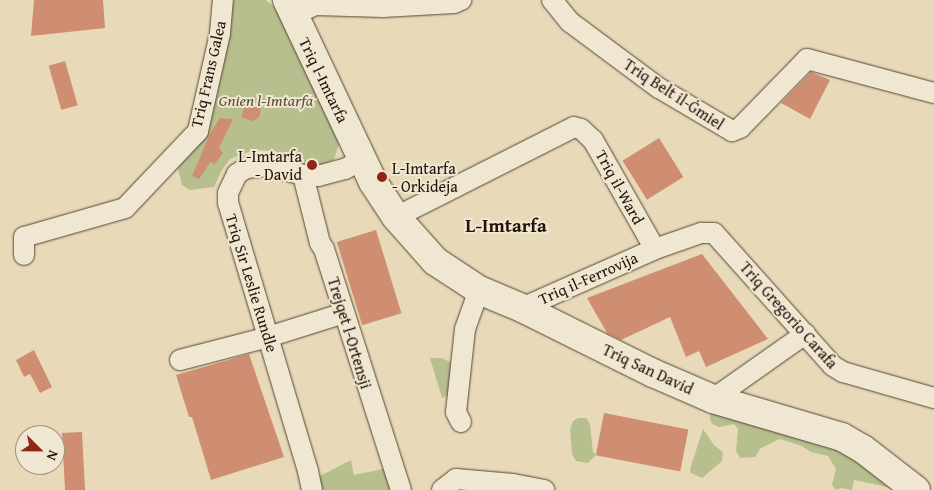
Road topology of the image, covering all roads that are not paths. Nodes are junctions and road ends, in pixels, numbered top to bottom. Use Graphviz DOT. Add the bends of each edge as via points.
graph roads {
  1 [pos="223,0"];
  2 [pos="461,0"];
  3 [pos="552,0"];
  4 [pos="290,8"];
  5 [pos="934,93"];
  6 [pos="362,159"];
  7 [pos="303,175"];
  8 [pos="396,218"];
  9 [pos="655,249"];
  10 [pos="24,255"];
  11 [pos="479,290"];
  12 [pos="522,308"];
  13 [pos="344,313"];
  14 [pos="805,334"];
  15 [pos="268,337"];
  16 [pos="180,360"];
  17 [pos="713,398"];
  18 [pos="934,398"];
  19 [pos="461,422"];
  20 [pos="512,487"];
  21 [pos="312,490"];
  22 [pos="401,490"];
  23 [pos="442,490"];
  24 [pos="544,490"];
  25 [pos="916,490"];
  1 -- 10 [label="street, Triq Frans Galea" via="220,33 198,131 124,208 24,237"];
  2 -- 4 [label="street" via="383,7 315,5"];
  3 -- 5 [label="street, Triq Belt il-Ġmiel" via="570,22 659,88 732,131 740,128 806,59"];
  4 -- 6 [label="street, Triq l-Imtarfa"];
  6 -- 7 [label="street, Triq Sir Leslie Rundle" via="345,169 318,176"];
  6 -- 8 [label="street, Triq l-Imtarfa"];
  7 -- 13 [label="street, Trejqet l-Ortensji" via="320,243"];
  7 -- 15 [label="street, Triq Sir Leslie Rundle" via="268,166 246,168 237,174 228,193 228,203"];
  8 -- 9 [label="street, Triq il-Ward" via="566,129 581,128 593,140"];
  8 -- 11 [label="street, Triq San David" via="434,261"];
  9 -- 12 [label="street, Triq il-Ferrovija"];
  9 -- 14 [label="street, Triq Gregorio Carafa" via="701,233 714,233"];
  11 -- 12 [label="street, Triq San David"];
  11 -- 19 [label="street" via="465,329 456,412"];
  12 -- 17 [label="street, Triq San David" via="653,373"];
  13 -- 15 [label="street"];
  13 -- 22 [label="street, Trejqet l-Ortensji"];
  14 -- 17 [label="street"];
  14 -- 18 [label="street, Triq Gregorio Carafa" via="832,366 843,372"];
  15 -- 16 [label="street"];
  15 -- 21 [label="street, Triq Sir Leslie Rundle"];
  17 -- 25 [label="street, Triq San David" via="842,437"];
  20 -- 23 [label="street" via="456,479"];
  20 -- 24 [label="street"];
}
